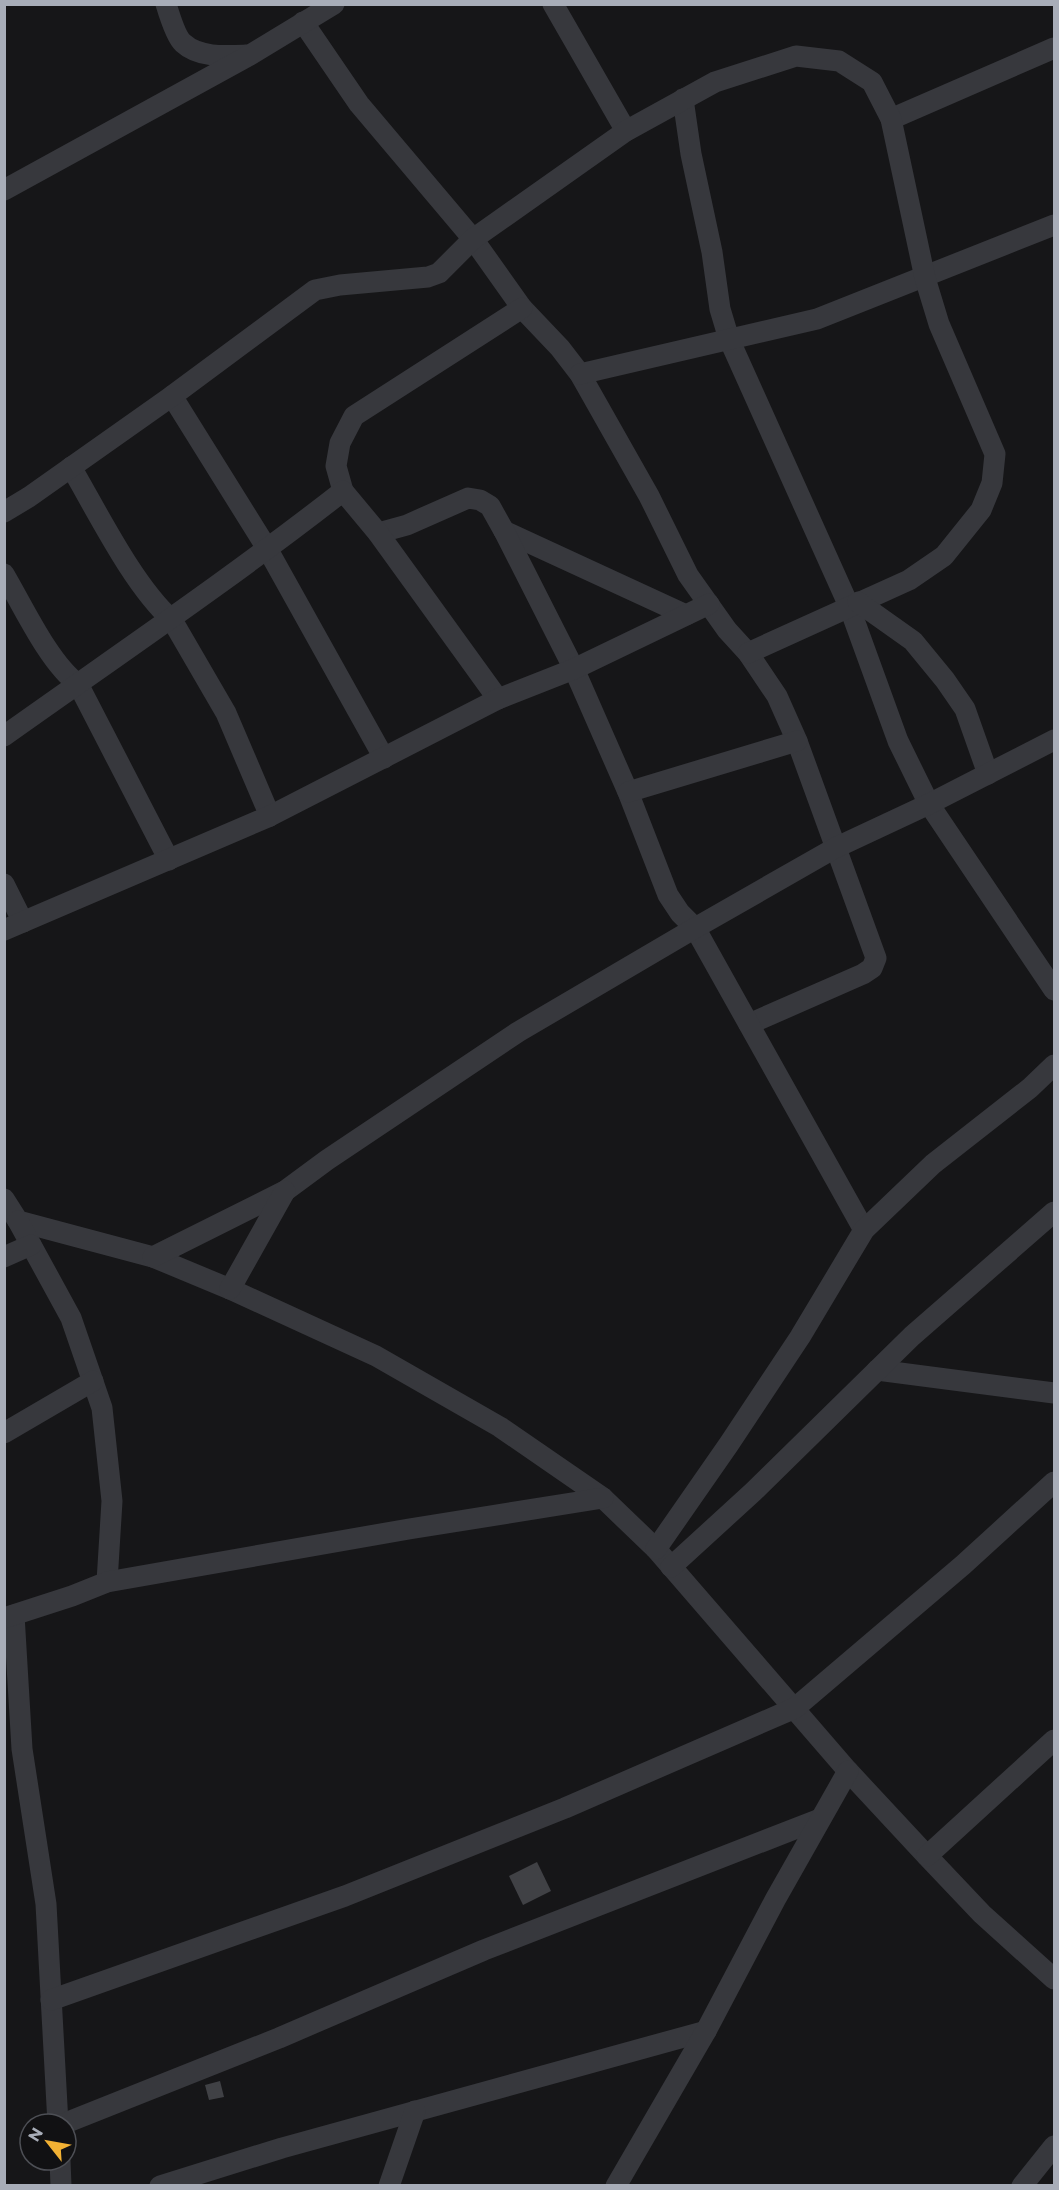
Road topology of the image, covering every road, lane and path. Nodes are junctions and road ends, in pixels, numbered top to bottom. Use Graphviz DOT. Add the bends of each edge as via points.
graph roads {
  1 [pos="166,4"];
  2 [pos="334,4"];
  3 [pos="553,4"];
  4 [pos="303,22"];
  5 [pos="1054,48"];
  6 [pos="250,55"];
  7 [pos="683,99"];
  8 [pos="891,119"];
  9 [pos="626,131"];
  10 [pos="4,190"];
  11 [pos="1054,225"];
  12 [pos="474,239"];
  13 [pos="926,278"];
  14 [pos="522,308"];
  15 [pos="729,339"];
  16 [pos="580,374"];
  17 [pos="172,396"];
  18 [pos="71,468"];
  19 [pos="343,491"];
  20 [pos="4,512"];
  21 [pos="504,531"];
  22 [pos="378,532"];
  23 [pos="268,550"];
  24 [pos="4,574"];
  25 [pos="709,604"];
  26 [pos="854,604"];
  27 [pos="686,615"];
  28 [pos="172,620"];
  29 [pos="748,653"];
  30 [pos="574,669"];
  31 [pos="78,684"];
  32 [pos="498,699"];
  33 [pos="4,736"];
  34 [pos="797,741"];
  35 [pos="1054,742"];
  36 [pos="384,758"];
  37 [pos="988,774"];
  38 [pos="628,792"];
  39 [pos="929,804"];
  40 [pos="270,816"];
  41 [pos="836,848"];
  42 [pos="169,860"];
  43 [pos="4,884"];
  44 [pos="14,926"];
  45 [pos="695,928"];
  46 [pos="1054,990"];
  47 [pos="749,1024"];
  48 [pos="1054,1065"];
  49 [pos="285,1191"];
  50 [pos="4,1199"];
  51 [pos="1054,1212"];
  52 [pos="18,1221"];
  53 [pos="864,1230"];
  54 [pos="31,1245"];
  55 [pos="4,1257"];
  56 [pos="153,1257"];
  57 [pos="230,1289"];
  58 [pos="877,1370"];
  59 [pos="93,1381"];
  60 [pos="1054,1393"];
  61 [pos="4,1433"];
  62 [pos="1054,1482"];
  63 [pos="603,1498"];
  64 [pos="656,1549"];
  65 [pos="671,1567"];
  66 [pos="107,1582"];
  67 [pos="9,1617"];
  68 [pos="795,1708"];
  69 [pos="1054,1740"];
  70 [pos="848,1771"];
  71 [pos="820,1819"];
  72 [pos="927,1856"];
  73 [pos="1054,1979"];
  74 [pos="51,2000"];
  75 [pos="706,2031"];
  76 [pos="415,2111"];
  77 [pos="57,2112"];
  78 [pos="78,2118"];
  79 [pos="1054,2146"];
  80 [pos="159,2186"];
  81 [pos="389,2186"];
  82 [pos="616,2186"];
  83 [pos="1023,2186"];
  1 -- 6 [label="street" via="181,42 196,51 224,57"];
  2 -- 4 [label="street"];
  3 -- 9 [label="street"];
  4 -- 6 [label="street"];
  4 -- 12 [label="street" via="359,104"];
  5 -- 8 [label="street"];
  6 -- 10 [label="street"];
  7 -- 8 [label="street" via="715,82 796,56 839,61 872,82"];
  7 -- 9 [label="street"];
  7 -- 15 [label="street" via="720,309"];
  8 -- 13 [label="street"];
  9 -- 12 [label="street"];
  11 -- 13 [label="street"];
  12 -- 14 [label="street"];
  12 -- 17 [label="street" via="439,273 428,277 315,290"];
  13 -- 15 [label="street" via="817,319"];
  13 -- 26 [label="street" via="939,324 995,454 992,483 981,510 944,556 909,580"];
  14 -- 16 [label="street"];
  14 -- 19 [label="street" via="354,416 340,443 336,466"];
  15 -- 16 [label="street"];
  15 -- 26 [label="street"];
  16 -- 25 [label="street" via="649,496 688,575"];
  17 -- 18 [label="street"];
  17 -- 23 [label="street"];
  18 -- 20 [label="street"];
  18 -- 28 [label="street" via="127,562"];
  19 -- 22 [label="street"];
  19 -- 23 [label="street"];
  21 -- 22 [label="street" via="490,506 468,498 407,525"];
  21 -- 27 [label="street"];
  21 -- 30 [label="street"];
  22 -- 32 [label="street"];
  23 -- 28 [label="street"];
  23 -- 36 [label="street"];
  24 -- 31 [label="street" via="55,661"];
  25 -- 27 [label="street"];
  25 -- 29 [label="street"];
  26 -- 29 [label="street"];
  26 -- 37 [label="street" via="913,641 945,680 965,709"];
  26 -- 39 [label="street" via="898,741"];
  27 -- 30 [label="street"];
  28 -- 31 [label="street"];
  28 -- 40 [label="street" via="226,713"];
  29 -- 34 [label="street" via="777,696"];
  30 -- 32 [label="street"];
  30 -- 38 [label="street"];
  31 -- 33 [label="street"];
  31 -- 42 [label="street"];
  32 -- 36 [label="street"];
  34 -- 38 [label="street"];
  34 -- 41 [label="street"];
  35 -- 37 [label="street"];
  36 -- 40 [label="street"];
  37 -- 39 [label="street"];
  38 -- 45 [label="street" via="668,896"];
  39 -- 41 [label="street"];
  39 -- 46 [label="street"];
  40 -- 42 [label="street"];
  41 -- 45 [label="street"];
  41 -- 47 [label="street" via="876,958 872,968"];
  42 -- 44 [label="street"];
  43 -- 44 [label="street"];
  45 -- 47 [label="street"];
  45 -- 49 [label="street" via="518,1032"];
  47 -- 53 [label="street"];
  48 -- 53 [label="street" via="933,1164"];
  49 -- 56 [label="street"];
  49 -- 57 [label="street"];
  50 -- 52 [label="street"];
  51 -- 58 [label="street"];
  52 -- 54 [label="street"];
  52 -- 56 [label="street"];
  53 -- 64 [label="street" via="793,1347"];
  54 -- 55 [label="street"];
  54 -- 59 [label="street" via="71,1318"];
  56 -- 57 [label="street"];
  57 -- 63 [label="street" via="376,1356 500,1427"];
  58 -- 60 [label="street"];
  58 -- 65 [label="street"];
  59 -- 61 [label="street"];
  59 -- 66 [label="street" via="102,1408 112,1501"];
  62 -- 68 [label="street"];
  63 -- 64 [label="street"];
  63 -- 66 [label="street"];
  64 -- 65 [label="street"];
  65 -- 68 [label="street"];
  66 -- 67 [label="street"];
  67 -- 74 [label="street" via="22,1749 46,1904"];
  68 -- 70 [label="street"];
  68 -- 74 [label="street" via="565,1808 345,1896"];
  69 -- 72 [label="street"];
  70 -- 71 [label="street"];
  70 -- 72 [label="street"];
  71 -- 75 [label="street"];
  71 -- 78 [label="street" via="484,1950"];
  72 -- 73 [label="street" via="982,1914"];
  74 -- 77 [label="street"];
  75 -- 76 [label="street"];
  75 -- 82 [label="street"];
  76 -- 80 [label="street"];
  76 -- 81 [label="street"];
  79 -- 83 [label="street"];
}
